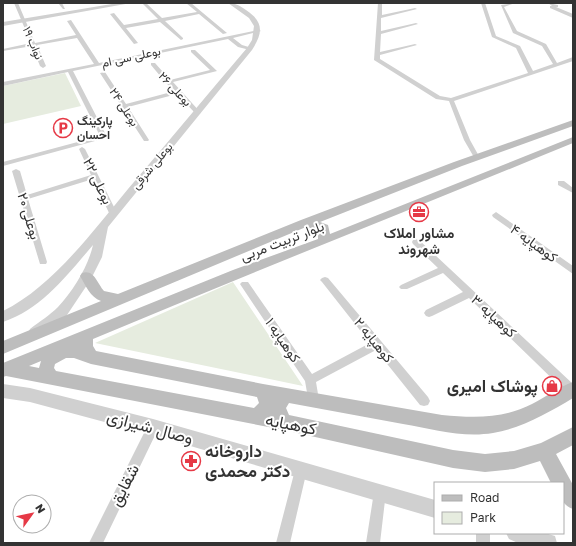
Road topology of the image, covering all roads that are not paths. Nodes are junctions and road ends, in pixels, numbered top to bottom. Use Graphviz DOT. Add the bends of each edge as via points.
graph roads {
  1 [pos="16,3"];
  2 [pos="60,3"];
  3 [pos="128,3"];
  4 [pos="144,3"];
  5 [pos="188,3"];
  6 [pos="231,3"];
  7 [pos="380,3"];
  8 [pos="483,3"];
  9 [pos="513,3"];
  10 [pos="550,3"];
  11 [pos="64,8"];
  12 [pos="415,9"];
  13 [pos="200,13"];
  14 [pos="112,14"];
  15 [pos="379,17"];
  16 [pos="573,17"];
  17 [pos="24,20"];
  18 [pos="163,20"];
  19 [pos="69,21"];
  20 [pos="3,24"];
  21 [pos="416,24"];
  22 [pos="123,28"];
  23 [pos="259,31"];
  24 [pos="378,33"];
  25 [pos="227,35"];
  26 [pos="79,36"];
  27 [pos="181,39"];
  28 [pos="136,43"];
  29 [pos="33,44"];
  30 [pos="415,45"];
  31 [pos="250,49"];
  32 [pos="3,50"];
  33 [pos="192,51"];
  34 [pos="377,54"];
  35 [pos="573,59"];
  36 [pos="97,64"];
  37 [pos="153,64"];
  38 [pos="556,65"];
  39 [pos="44,66"];
  40 [pos="70,70"];
  41 [pos="103,73"];
  42 [pos="531,73"];
  43 [pos="168,82"];
  44 [pos="3,84"];
  45 [pos="178,92"];
  46 [pos="451,100"];
  47 [pos="124,106"];
  48 [pos="198,113"];
  49 [pos="573,123"];
  50 [pos="146,140"];
  51 [pos="573,140"];
  52 [pos="82,149"];
  53 [pos="477,158"];
  54 [pos="3,164"];
  55 [pos="16,171"];
  56 [pos="95,176"];
  57 [pos="561,184"];
  58 [pos="573,191"];
  59 [pos="24,198"];
  60 [pos="113,213"];
  61 [pos="496,215"];
  62 [pos="305,223"];
  63 [pos="104,225"];
  64 [pos="324,241"];
  65 [pos="416,242"];
  66 [pos="43,262"];
  67 [pos="444,269"];
  68 [pos="573,271"];
  69 [pos="87,276"];
  70 [pos="324,280"];
  71 [pos="245,284"];
  72 [pos="404,287"];
  73 [pos="470,293"];
  74 [pos="120,300"];
  75 [pos="429,313"];
  76 [pos="3,318"];
  77 [pos="31,336"];
  78 [pos="86,336"];
  79 [pos="377,344"];
  80 [pos="3,348"];
  81 [pos="91,357"];
  82 [pos="5,370"];
  83 [pos="51,377"];
  84 [pos="310,380"];
  85 [pos="572,389"];
  86 [pos="3,391"];
  87 [pos="263,391"];
  88 [pos="286,395"];
  89 [pos="313,400"];
  90 [pos="424,401"];
  91 [pos="255,418"];
  92 [pos="284,422"];
  93 [pos="153,428"];
  94 [pos="573,436"];
  95 [pos="544,451"];
  96 [pos="301,470"];
  97 [pos="560,482"];
  98 [pos="564,487"];
  99 [pos="380,492"];
  100 [pos="573,500"];
  101 [pos="434,509"];
  102 [pos="518,534"];
  103 [pos="96,543"];
  104 [pos="283,543"];
  105 [pos="373,543"];
  106 [pos="548,543"];
  1 -- 17 [label="street, نواب ۱۹"];
  2 -- 11 [label="street"];
  3 -- 17 [label="street"];
  4 -- 18 [label="street"];
  5 -- 13 [label="street"];
  6 -- 23 [label="street" via="256,22"];
  7 -- 15 [label="street"];
  8 -- 42 [label="street" via="494,37 518,47"];
  9 -- 38 [label="street" via="502,6 514,32 544,45"];
  10 -- 16 [label="street" via="557,6 551,8"];
  12 -- 15 [label="street"];
  13 -- 18 [label="street"];
  13 -- 25 [label="street"];
  14 -- 22 [label="street"];
  15 -- 24 [label="street"];
  17 -- 20 [label="street"];
  17 -- 29 [label="street, نواب ۱۹"];
  18 -- 22 [label="street"];
  18 -- 27 [label="street"];
  19 -- 26 [label="street"];
  21 -- 24 [label="street"];
  22 -- 28 [label="street"];
  23 -- 25 [label="street, بوعلی سی ام"];
  23 -- 31 [label="street, بوعلی شرقی"];
  24 -- 34 [label="street"];
  25 -- 31 [label="street" via="240,46"];
  25 -- 36 [label="street, بوعلی سی ام"];
  26 -- 29 [label="street"];
  26 -- 36 [label="street"];
  29 -- 32 [label="street"];
  29 -- 39 [label="street, نواب ۱۹"];
  30 -- 34 [label="street"];
  31 -- 48 [label="street, بوعلی شرقی"];
  33 -- 43 [label="street" via="214,71"];
  34 -- 46 [label="street" via="377,60 438,98"];
  35 -- 38 [label="street"];
  36 -- 40 [label="street, بوعلی سی ام"];
  37 -- 43 [label="street, بوعلی ۲۶"];
  38 -- 42 [label="street"];
  40 -- 44 [label="street, بوعلی سی ام"];
  40 -- 54 [label="street" via="104,137"];
  41 -- 47 [label="street, بوعلی ۲۴"];
  42 -- 46 [label="street"];
  43 -- 45 [label="street, بوعلی ۲۶"];
  45 -- 47 [label="street"];
  45 -- 48 [label="street, بوعلی ۲۶"];
  46 -- 53 [label="street"];
  47 -- 50 [label="street, بوعلی ۲۴"];
  48 -- 60 [label="street, بوعلی شرقی"];
  49 -- 53 [label="main road, بلوار تربیت مربی"];
  51 -- 64 [label="main road, بلوار تربیت مربی"];
  52 -- 56 [label="street, بوعلی ۲۲"];
  53 -- 62 [label="main road, بلوار تربیت مربی"];
  55 -- 59 [label="street, بوعلی ۲۰"];
  56 -- 59 [label="street"];
  56 -- 60 [label="street, بوعلی ۲۲"];
  57 -- 58 [label="street"];
  59 -- 66 [label="street, بوعلی ۲۰"];
  60 -- 63 [label="street, بوعلی شرقی"];
  61 -- 68 [label="street, کوهپایه ۴"];
  62 -- 64 [label="main road" via="324,228"];
  62 -- 74 [label="main road, بلوار تربیت مربی"];
  63 -- 69 [label="street" via="96,257"];
  63 -- 76 [label="street, بوعلی شرقی" via="53,283 25,306"];
  64 -- 78 [label="main road, بلوار تربیت مربی" via="238,273"];
  65 -- 67 [label="street, کوهپایه ۳"];
  67 -- 72 [label="street"];
  67 -- 73 [label="street, کوهپایه ۳"];
  69 -- 74 [label="main road" via="99,294 106,299"];
  69 -- 77 [label="street" via="62,311"];
  70 -- 79 [label="street, کوهپایه ۲"];
  71 -- 84 [label="street, کوهپایه ۱"];
  73 -- 75 [label="street"];
  73 -- 85 [label="street, کوهپایه ۳"];
  74 -- 77 [label="main road, بلوار تربیت مربی"];
  77 -- 80 [label="main road, بلوار تربیت مربی"];
  78 -- 81 [label="main road" via="85,347"];
  78 -- 82 [label="main road, بلوار تربیت مربی"];
  79 -- 84 [label="street"];
  79 -- 90 [label="street, کوهپایه ۲"];
  81 -- 83 [label="main road, کوهپایه" via="79,351 68,350 59,354 49,360 46,368"];
  81 -- 87 [label="main road, کوهپایه"];
  82 -- 83 [label="main road, کوهپایه"];
  83 -- 91 [label="main road, کوهپایه"];
  84 -- 89 [label="street, کوهپایه ۱"];
  85 -- 89 [label="main road, کوهپایه" via="526,416 498,424 471,426"];
  86 -- 93 [label="street, وصال شیرازی" via="30,395"];
  87 -- 88 [label="main road, کوهپایه"];
  87 -- 91 [label="main road" via="268,404"];
  88 -- 89 [label="main road, کوهپایه"];
  88 -- 92 [label="main road" via="277,406"];
  91 -- 92 [label="main road, کوهپایه"];
  92 -- 95 [label="main road, کوهپایه" via="453,459 485,463 514,460"];
  93 -- 96 [label="street, وصال شیرازی"];
  93 -- 103 [label="street, شقایق"];
  94 -- 95 [label="main road, کوهپایه"];
  95 -- 97 [label="main road"];
  96 -- 99 [label="street, وصال شیرازی"];
  96 -- 104 [label="street"];
  98 -- 100 [label="main road"];
  99 -- 101 [label="street, وصال شیرازی"];
  99 -- 105 [label="street"];
  102 -- 106 [label="street"];
}
